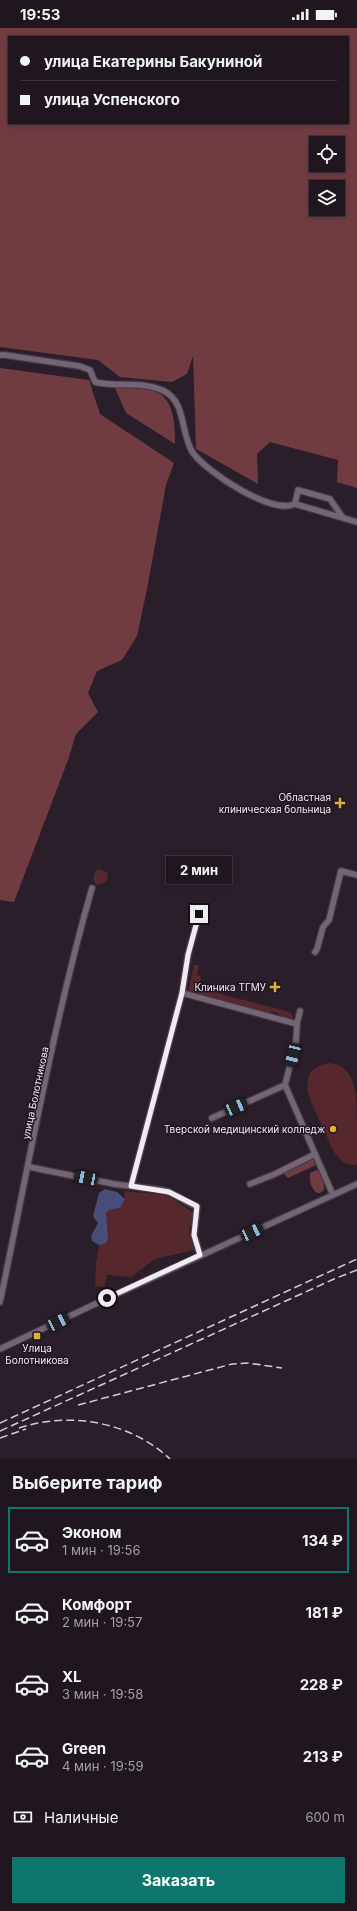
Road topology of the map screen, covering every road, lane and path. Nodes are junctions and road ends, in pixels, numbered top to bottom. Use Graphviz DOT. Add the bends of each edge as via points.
graph roads {
  1 [pos="0,355"];
  2 [pos="295,504"];
  3 [pos="343,518"];
  4 [pos="357,522"];
  5 [pos="357,875"];
  6 [pos="92,888"];
  7 [pos="199,914"];
  8 [pos="315,952"];
  9 [pos="182,993"];
  10 [pos="300,1011"];
  11 [pos="297,1024"];
  12 [pos="285,1085"];
  13 [pos="212,1118"];
  14 [pos="315,1154"];
  15 [pos="28,1167"];
  16 [pos="250,1184"];
  17 [pos="357,1184"];
  18 [pos="131,1186"];
  19 [pos="333,1195"];
  20 [pos="200,1255"];
  21 [pos="0,1302"];
  22 [pos="0,1349"];
  1 -- 2 [label="street" via="79,366 90,370 95,382 108,385 148,386 164,391 175,402 182,415 192,452 203,464 259,500 289,507"];
  2 -- 3 [label="street"];
  2 -- 3 [label="street" via="298,490 330,498"];
  3 -- 4 [label="street"];
  5 -- 8 [label="street" via="341,871 329,920"];
  6 -- 15 [label="street, улица Болотникова" via="77,943"];
  7 -- 9 [label="street" via="188,955"];
  9 -- 11 [label="street"];
  9 -- 18 [label="street"];
  10 -- 11 [label="street"];
  11 -- 12 [label="street" via="296,1041"];
  12 -- 13 [label="street"];
  12 -- 14 [label="street"];
  14 -- 16 [label="street"];
  14 -- 19 [label="street"];
  15 -- 18 [label="street"];
  15 -- 21 [label="street, улица Болотникова"];
  17 -- 19 [label="street"];
  18 -- 20 [label="street" via="169,1192 197,1206 194,1235"];
  19 -- 20 [label="street"];
  20 -- 22 [label="street"];
}
